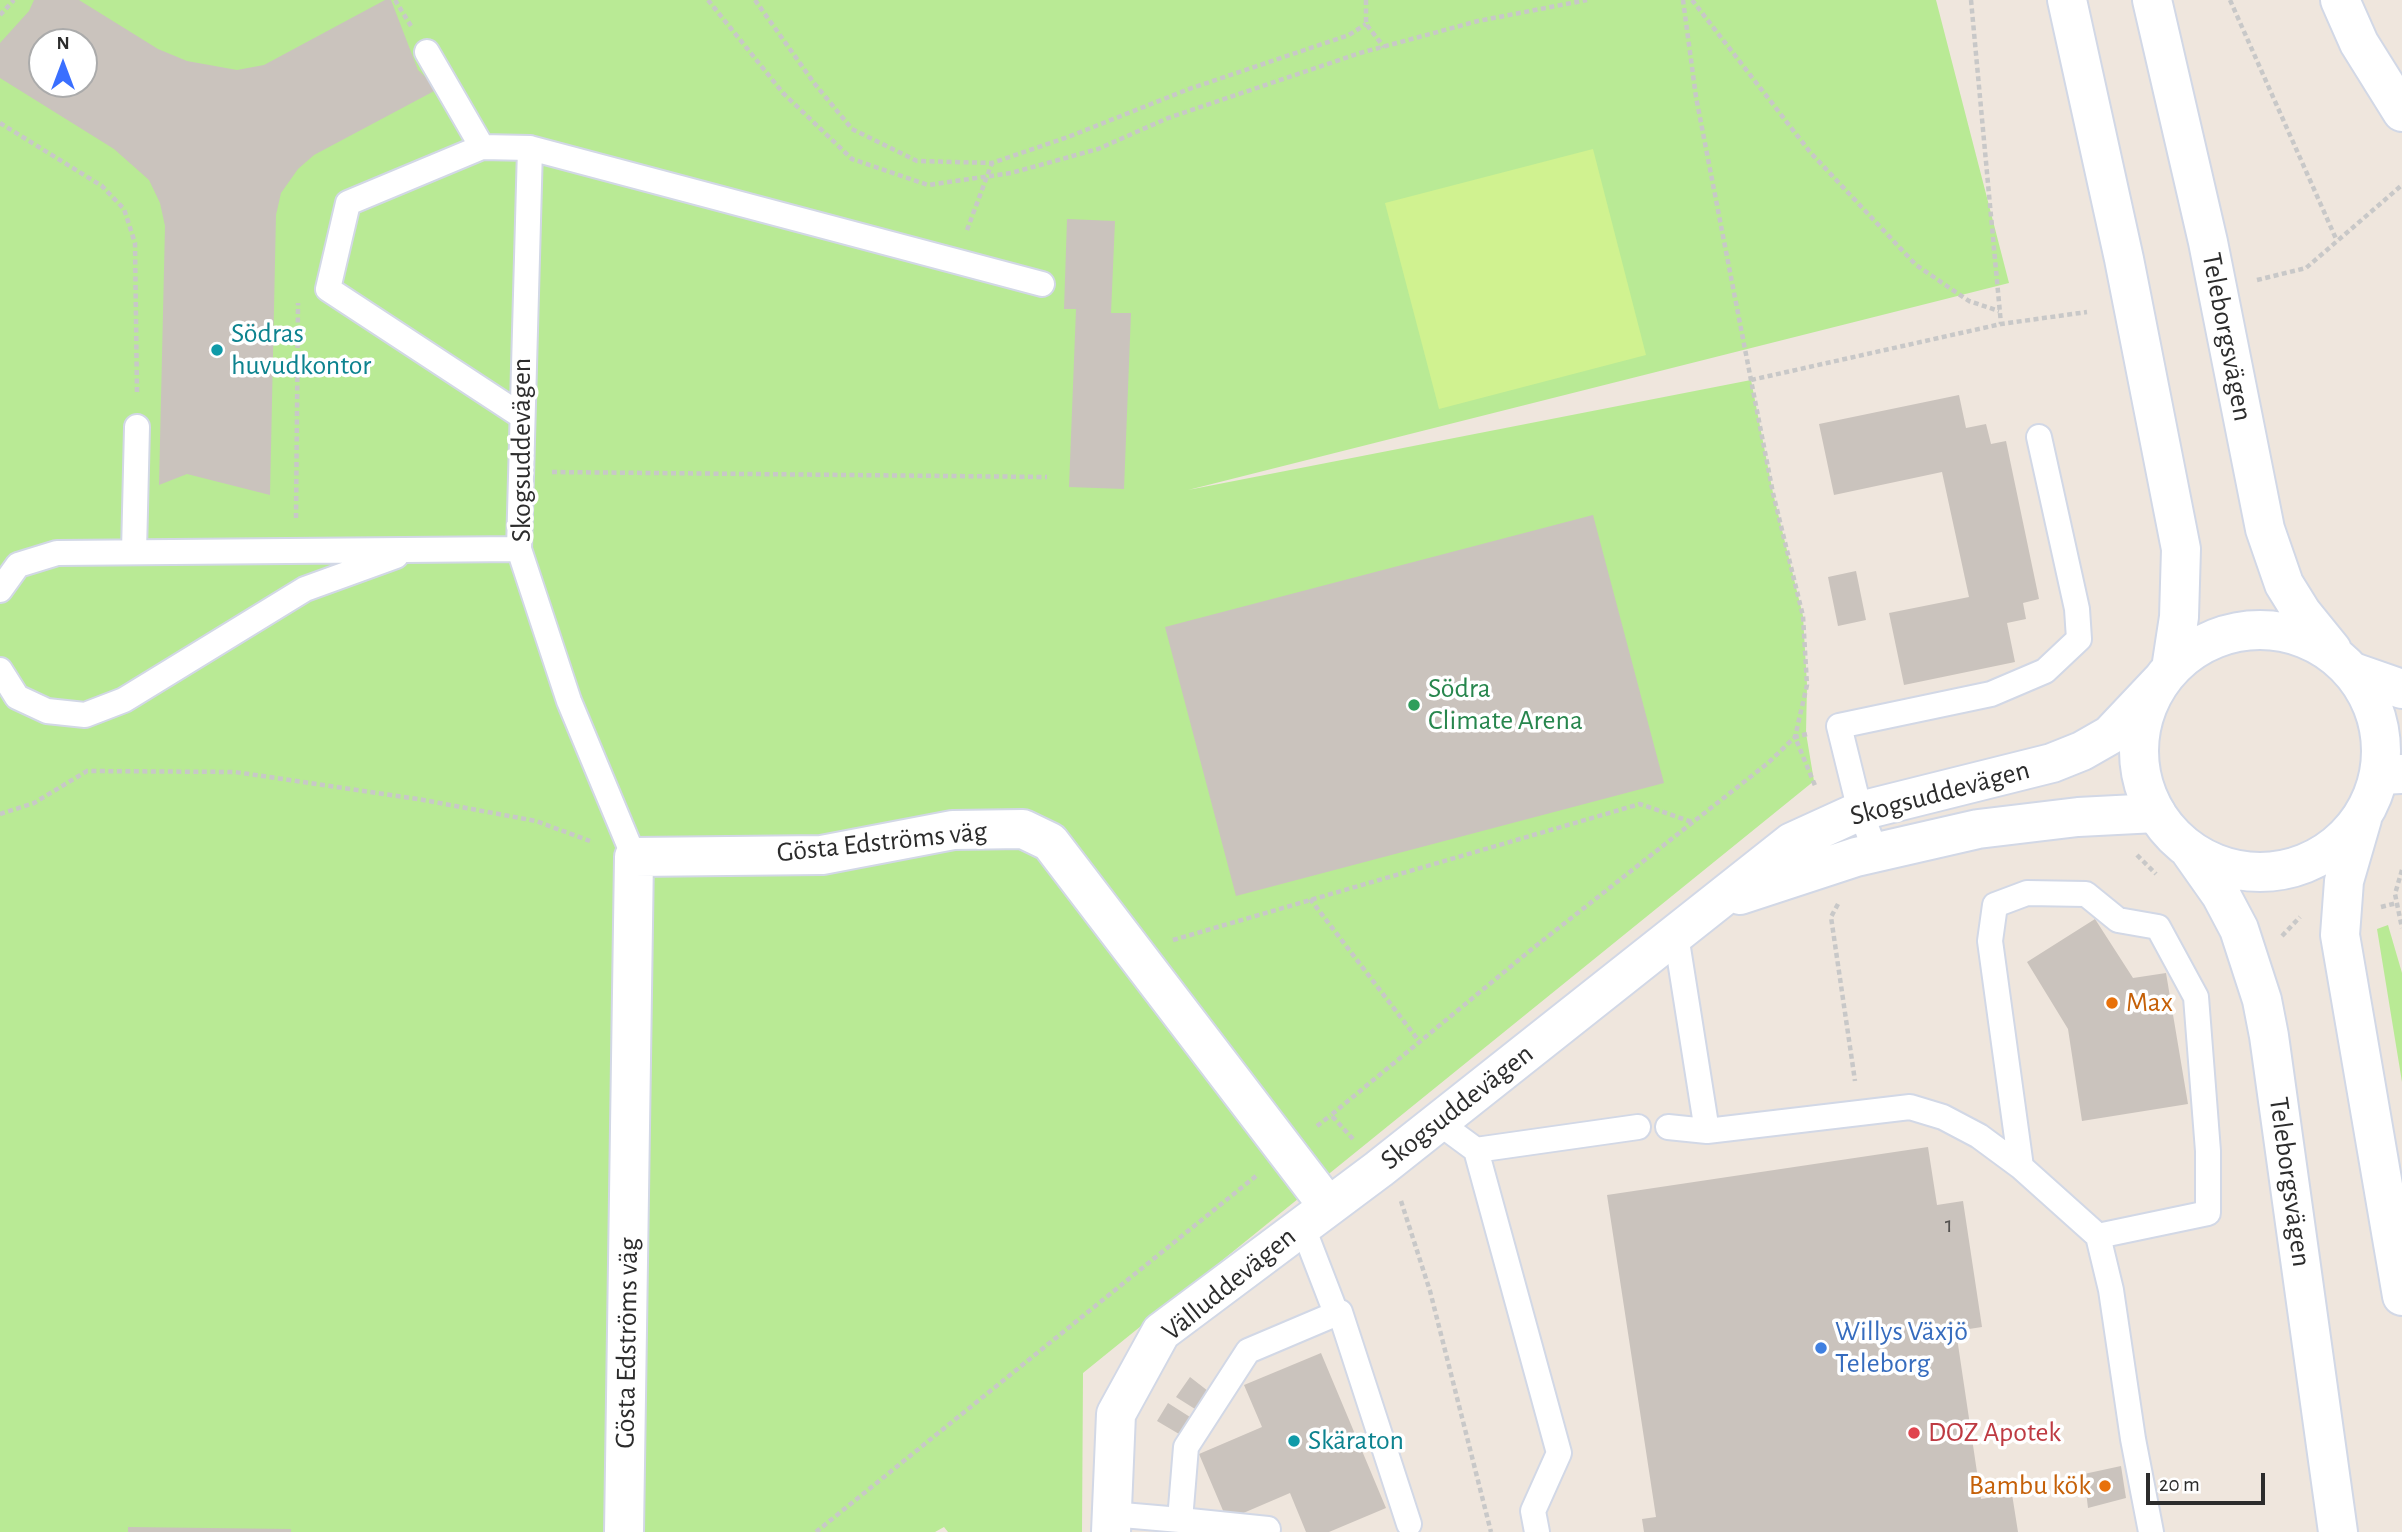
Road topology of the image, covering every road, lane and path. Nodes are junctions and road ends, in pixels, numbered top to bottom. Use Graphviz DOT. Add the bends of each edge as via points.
graph roads {
  1 [pos="14,0"];
  2 [pos="708,0"];
  3 [pos="755,0"];
  4 [pos="1366,0"];
  5 [pos="1587,0"];
  6 [pos="1683,0"];
  7 [pos="1692,0"];
  8 [pos="1971,0"];
  9 [pos="2067,0"];
  10 [pos="2152,0"];
  11 [pos="2230,0"];
  12 [pos="2340,0"];
  13 [pos="0,15"];
  14 [pos="1366,24"];
  15 [pos="1384,47"];
  16 [pos="427,52"];
  17 [pos="2402,112"];
  18 [pos="0,123"];
  19 [pos="482,147"];
  20 [pos="530,148"];
  21 [pos="992,163"];
  22 [pos="987,177"];
  23 [pos="2402,185"];
  24 [pos="2337,241"];
  25 [pos="958,262"];
  26 [pos="2252,281"];
  27 [pos="1042,284"];
  28 [pos="328,289"];
  29 [pos="1999,311"];
  30 [pos="2087,312"];
  31 [pos="2001,324"];
  32 [pos="1751,380"];
  33 [pos="520,415"];
  34 [pos="137,427"];
  35 [pos="2039,437"];
  36 [pos="519,459"];
  37 [pos="1048,477"];
  38 [pos="417,549"];
  39 [pos="519,549"];
  40 [pos="296,551"];
  41 [pos="134,552"];
  42 [pos="0,590"];
  43 [pos="2345,664"];
  44 [pos="0,670"];
  45 [pos="2165,675"];
  46 [pos="2402,689"];
  47 [pos="2391,774"];
  48 [pos="1860,811"];
  49 [pos="2156,813"];
  50 [pos="0,814"];
  51 [pos="2362,817"];
  52 [pos="1692,822"];
  53 [pos="2189,849"];
  54 [pos="1876,852"];
  55 [pos="634,857"];
  56 [pos="2402,870"];
  57 [pos="1843,896"];
  58 [pos="1310,899"];
  59 [pos="1718,903"];
  60 [pos="2402,928"];
  61 [pos="1676,935"];
  62 [pos="1160,944"];
  63 [pos="1419,1041"];
  64 [pos="1860,1113"];
  65 [pos="1438,1122"];
  66 [pos="1638,1127"];
  67 [pos="1668,1127"];
  68 [pos="1707,1131"];
  69 [pos="1476,1150"];
  70 [pos="1287,1151"];
  71 [pos="2021,1167"];
  72 [pos="1379,1169"];
  73 [pos="1315,1216"];
  74 [pos="2098,1236"];
  75 [pos="2402,1296"];
  76 [pos="1336,1313"];
  77 [pos="1180,1520"];
  78 [pos="1111,1523"];
  79 [pos="1409,1524"];
  80 [pos="1268,1529"];
  81 [pos="624,1532"];
  82 [pos="816,1532"];
  83 [pos="1491,1532"];
  84 [pos="1537,1532"];
  85 [pos="2151,1532"];
  86 [pos="2338,1532"];
  1 -- 13 [label="path"];
  2 -- 22 [label="path" via="783,93 852,159 928,185"];
  3 -- 21 [label="path" via="852,129 917,161"];
  4 -- 14 [label="path"];
  5 -- 15 [label="path" via="1478,21"];
  6 -- 32 [label="path" via="1696,97"];
  7 -- 29 [label="path" via="1810,152 1916,265 1969,301"];
  8 -- 29 [label="path"];
  9 -- 45 [label="street" via="2182,549 2180,606"];
  10 -- 43 [label="street, Teleborgsvägen" via="2208,242 2265,529 2284,584"];
  11 -- 24 [label="path"];
  12 -- 17 [label="street" via="2359,43"];
  14 -- 15 [label="path"];
  14 -- 21 [label="path" via="1349,35"];
  15 -- 22 [label="path" via="1168,118 1098,149"];
  16 -- 19 [label="lane"];
  18 -- 34 [label="path" via="102,186 124,209 135,243"];
  19 -- 20 [label="lane"];
  19 -- 28 [label="lane" via="348,203"];
  20 -- 25 [label="lane"];
  20 -- 33 [label="lane, Skogsuddevägen"];
  21 -- 22 [label="path"];
  22 -- 25 [label="path" via="972,210"];
  23 -- 24 [label="path"];
  24 -- 26 [label="path" via="2306,268"];
  25 -- 27 [label="lane"];
  28 -- 33 [label="lane"];
  28 -- 40 [label="path" via="300,288"];
  29 -- 31 [label="path"];
  30 -- 31 [label="path"];
  31 -- 32 [label="path"];
  32 -- 52 [label="path" via="1803,616 1808,685 1795,737"];
  33 -- 36 [label="lane, Skogsuddevägen"];
  34 -- 41 [label="lane"];
  35 -- 48 [label="lane" via="2077,609 2079,639 2045,671 1991,694 1839,726"];
  36 -- 37 [label="path" via="545,472"];
  36 -- 39 [label="lane, Skogsuddevägen"];
  38 -- 39 [label="lane"];
  38 -- 40 [label="lane"];
  38 -- 44 [label="lane" via="305,589 124,700 85,715 47,711 16,697"];
  39 -- 55 [label="lane, Skogsuddevägen" via="569,701"];
  40 -- 41 [label="lane"];
  41 -- 42 [label="lane" via="57,553 18,565"];
  43 -- 45 [label="street" via="2302,637 2262,629 2203,644"];
  43 -- 46 [label="street"];
  43 -- 47 [label="street" via="2375,709 2382,753"];
  45 -- 48 [label="street, Skogsuddevägen" via="2110,735 2082,751 2052,763"];
  45 -- 49 [label="street" via="2143,718 2139,757 2147,796"];
  47 -- 51 [label="street"];
  48 -- 54 [label="lane"];
  48 -- 59 [label="street, Skogsuddevägen" via="1792,842"];
  49 -- 53 [label="street"];
  49 -- 54 [label="street, Skogsuddevägen" via="2020,823"];
  50 -- 55 [label="path" via="34,803 87,771 235,772 536,821"];
  51 -- 53 [label="street" via="2328,852 2283,871 2234,869"];
  51 -- 75 [label="street" via="2344,881 2340,935"];
  52 -- 58 [label="path" via="1640,804"];
  52 -- 63 [label="path"];
  53 -- 86 [label="street, Teleborgsvägen" via="2239,929 2270,1036"];
  54 -- 59 [label="street, Skogsuddevägen"];
  55 -- 70 [label="street, Gösta Edströms väg" via="822,855 953,830 1023,829 1050,842"];
  55 -- 81 [label="street, Gösta Edströms väg"];
  56 -- 60 [label="path" via="2395,894"];
  57 -- 64 [label="path" via="1830,917"];
  58 -- 62 [label="path"];
  58 -- 63 [label="path"];
  59 -- 61 [label="street, Skogsuddevägen"];
  61 -- 65 [label="street, Skogsuddevägen"];
  61 -- 68 [label="lane"];
  63 -- 72 [label="path" via="1331,1115"];
  64 -- 68 [label="lane"];
  64 -- 71 [label="lane" via="1910,1107 1943,1117"];
  65 -- 69 [label="lane"];
  65 -- 72 [label="street, Skogsuddevägen"];
  66 -- 69 [label="lane"];
  67 -- 68 [label="lane"];
  69 -- 84 [label="lane" via="1559,1453 1533,1511"];
  70 -- 73 [label="street, Gösta Edströms väg"];
  70 -- 82 [label="path"];
  71 -- 74 [label="lane"];
  71 -- 74 [label="lane" via="1990,941 1995,905 2027,893 2086,894 2118,920 2158,927 2196,997 2208,1151 2208,1213"];
  72 -- 73 [label="street, Skogsuddevägen"];
  72 -- 83 [label="path" via="1401,1200 1430,1291"];
  73 -- 76 [label="lane"];
  73 -- 78 [label="street, Välluddevägen" via="1161,1332 1116,1414"];
  74 -- 85 [label="lane"];
  76 -- 77 [label="lane" via="1248,1351 1186,1447"];
  76 -- 79 [label="lane" via="1340,1312"];
  77 -- 78 [label="lane"];
  77 -- 80 [label="lane"];
}
